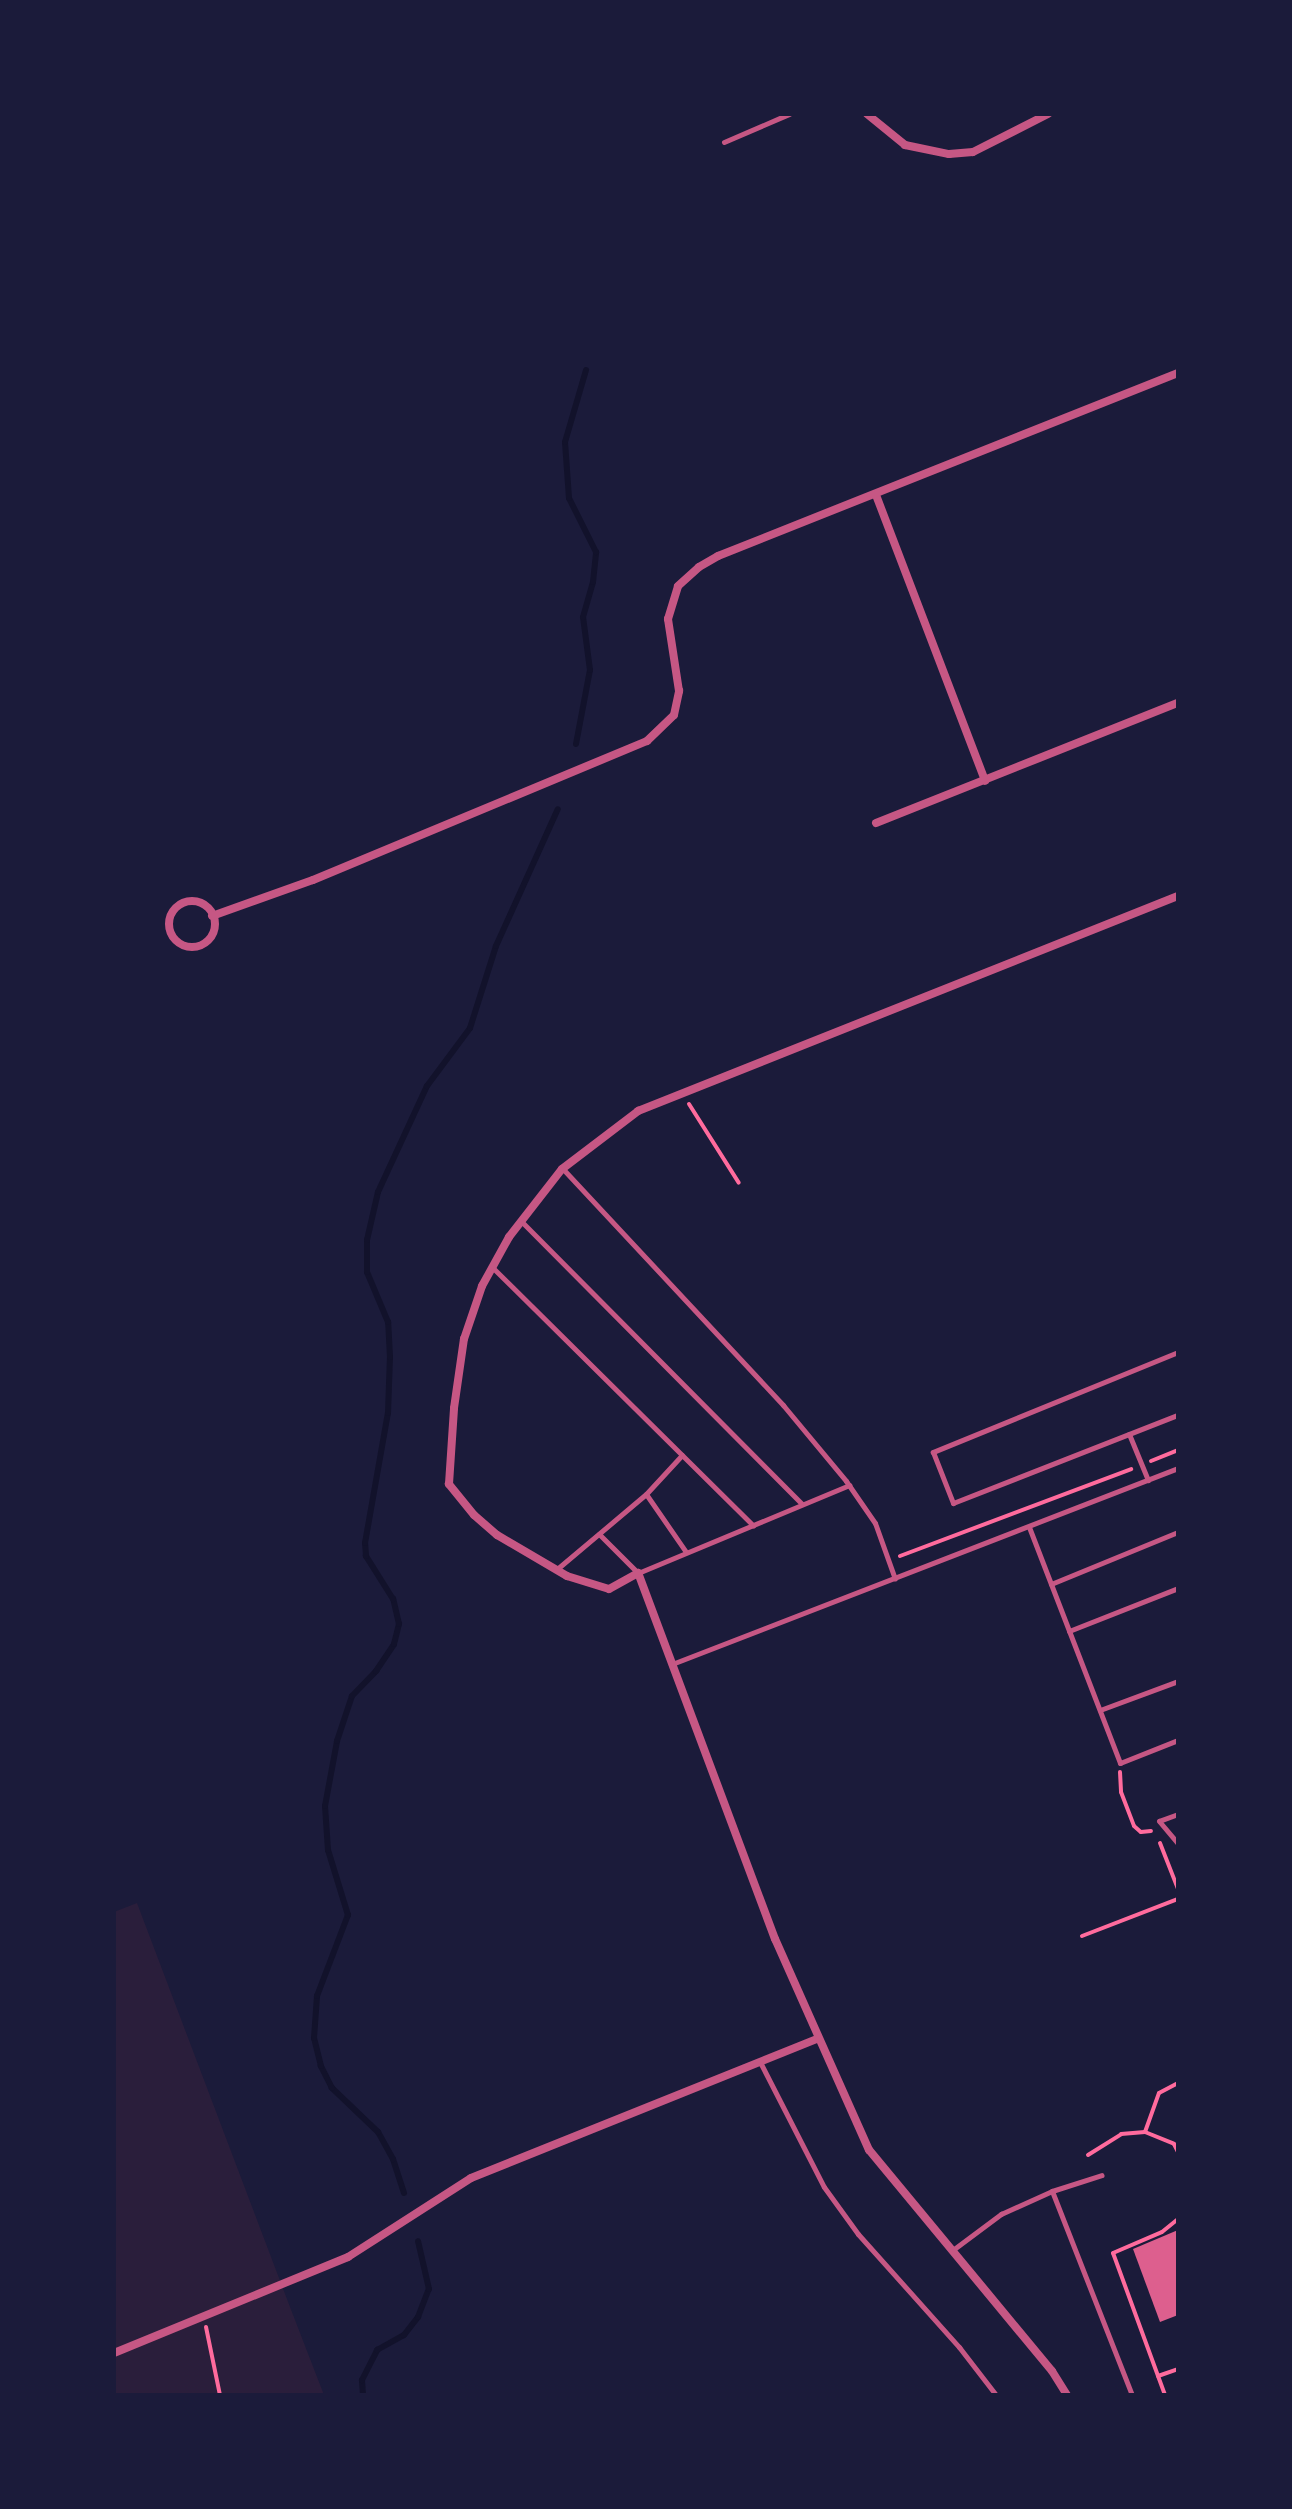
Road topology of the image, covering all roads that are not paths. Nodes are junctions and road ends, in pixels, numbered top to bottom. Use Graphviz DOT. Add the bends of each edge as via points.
graph roads {
  1 [pos="789,114"];
  2 [pos="867,114"];
  3 [pos="1048,114"];
  4 [pos="724,142"];
  5 [pos="1178,373"];
  6 [pos="876,495"];
  7 [pos="1178,703"];
  8 [pos="985,781"];
  9 [pos="876,823"];
  10 [pos="1178,896"];
  11 [pos="212,916"];
  12 [pos="562,1169"];
  13 [pos="521,1222"];
  14 [pos="492,1267"];
  15 [pos="1178,1352"];
  16 [pos="1178,1415"];
  17 [pos="1129,1434"];
  18 [pos="682,1455"];
  19 [pos="1178,1468"];
  20 [pos="1148,1480"];
  21 [pos="849,1485"];
  22 [pos="646,1494"];
  23 [pos="802,1504"];
  24 [pos="753,1525"];
  25 [pos="1029,1527"];
  26 [pos="1178,1532"];
  27 [pos="599,1534"];
  28 [pos="686,1553"];
  29 [pos="557,1569"];
  30 [pos="638,1573"];
  31 [pos="895,1579"];
  32 [pos="1051,1584"];
  33 [pos="1178,1588"];
  34 [pos="1069,1631"];
  35 [pos="671,1664"];
  36 [pos="1178,1681"];
  37 [pos="1100,1710"];
  38 [pos="1178,1740"];
  39 [pos="1178,1814"];
  40 [pos="1178,1844"];
  41 [pos="817,2039"];
  42 [pos="760,2062"];
  43 [pos="1102,2175"];
  44 [pos="1052,2191"];
  45 [pos="954,2249"];
  46 [pos="114,2353"];
  47 [pos="996,2395"];
  48 [pos="1067,2395"];
  49 [pos="1132,2395"];
  1 -- 4 [label="lane"];
  2 -- 3 [label="street" via="905,145 949,154 973,152"];
  5 -- 6 [label="street"];
  6 -- 8 [label="street"];
  6 -- 11 [label="street" via="718,556 678,586 668,619 679,691 674,715 647,741 313,880"];
  7 -- 8 [label="street"];
  8 -- 9 [label="street"];
  10 -- 12 [label="street" via="681,1091 638,1111"];
  11 -- 11 [label="street" via="212,933 197,946 179,943 169,929 169,920 184,902 205,905"];
  12 -- 13 [label="street"];
  12 -- 21 [label="lane" via="783,1405"];
  13 -- 14 [label="street"];
  13 -- 23 [label="lane"];
  14 -- 18 [label="lane"];
  14 -- 29 [label="street" via="464,1339 449,1484 497,1535"];
  15 -- 17 [label="lane" via="933,1452 953,1503"];
  16 -- 17 [label="lane"];
  17 -- 20 [label="lane"];
  18 -- 22 [label="lane"];
  18 -- 24 [label="lane"];
  19 -- 20 [label="lane"];
  20 -- 25 [label="lane"];
  21 -- 23 [label="lane"];
  21 -- 31 [label="lane" via="875,1523"];
  22 -- 27 [label="lane"];
  22 -- 28 [label="lane"];
  23 -- 24 [label="lane"];
  24 -- 28 [label="lane"];
  25 -- 31 [label="lane"];
  25 -- 32 [label="lane"];
  26 -- 32 [label="lane"];
  27 -- 29 [label="lane"];
  27 -- 30 [label="lane"];
  28 -- 30 [label="lane"];
  29 -- 30 [label="street" via="609,1589"];
  30 -- 35 [label="street"];
  31 -- 35 [label="lane"];
  32 -- 34 [label="lane"];
  33 -- 34 [label="lane"];
  34 -- 37 [label="lane"];
  35 -- 41 [label="street"];
  36 -- 37 [label="lane"];
  37 -- 38 [label="lane" via="1120,1763"];
  39 -- 40 [label="lane" via="1159,1821"];
  41 -- 42 [label="street"];
  41 -- 45 [label="street" via="869,2150"];
  42 -- 46 [label="street" via="471,2178 348,2257"];
  42 -- 47 [label="lane" via="824,2187"];
  43 -- 44 [label="lane"];
  44 -- 45 [label="lane" via="1001,2214"];
  44 -- 49 [label="lane"];
  45 -- 48 [label="street"];
}
